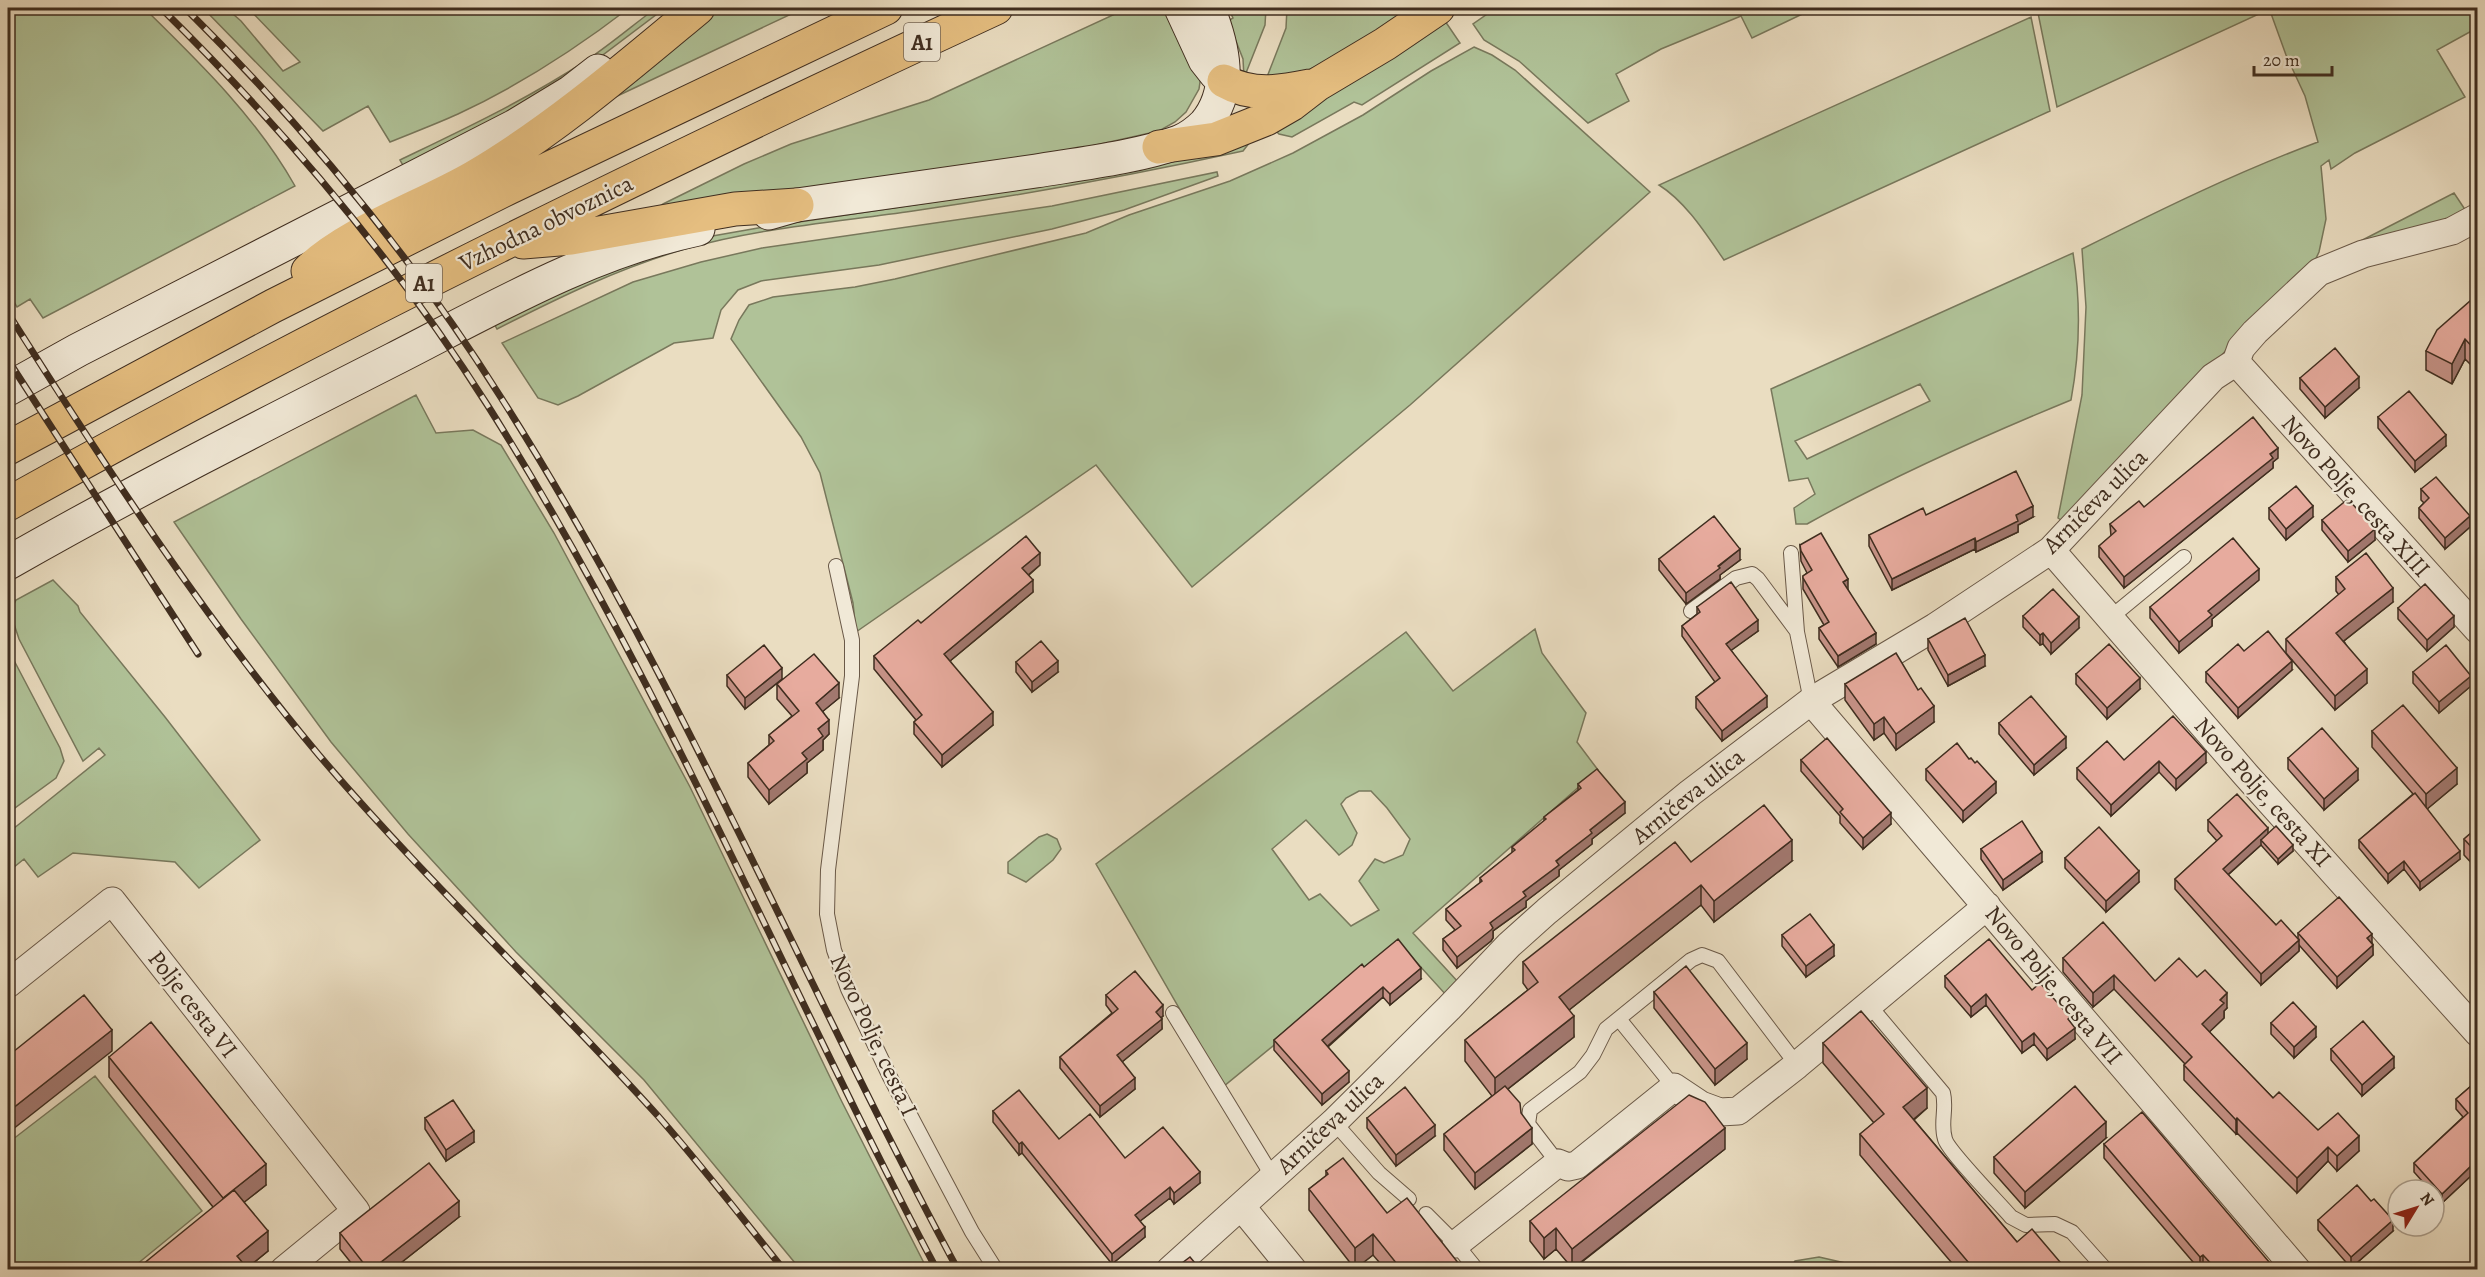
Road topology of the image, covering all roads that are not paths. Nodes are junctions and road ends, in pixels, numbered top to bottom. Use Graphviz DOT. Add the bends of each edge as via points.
graph roads {
  1 [pos="691,8"];
  2 [pos="698,8"];
  3 [pos="886,8"];
  4 [pos="996,8"];
  5 [pos="1438,8"];
  6 [pos="1196,10"];
  7 [pos="1224,81"];
  8 [pos="1318,84"];
  9 [pos="1160,147"];
  10 [pos="796,205"];
  11 [pos="2478,217"];
  12 [pos="503,244"];
  13 [pos="273,306"];
  14 [pos="2236,362"];
  15 [pos="8,389"];
  16 [pos="8,448"];
  17 [pos="8,504"];
  18 [pos="2051,550"];
  19 [pos="1791,553"];
  20 [pos="2184,557"];
  21 [pos="8,563"];
  22 [pos="836,567"];
  23 [pos="1691,611"];
  24 [pos="2110,618"];
  25 [pos="2478,630"];
  26 [pos="1797,632"];
  27 [pos="1811,701"];
  28 [pos="1987,906"];
  29 [pos="8,984"];
  30 [pos="1869,1005"];
  31 [pos="1173,1013"];
  32 [pos="1619,1019"];
  33 [pos="2478,1033"];
  34 [pos="1797,1065"];
  35 [pos="1674,1087"];
  36 [pos="1334,1122"];
  37 [pos="1557,1163"];
  38 [pos="1273,1177"];
  39 [pos="1409,1199"];
  40 [pos="1241,1206"];
  41 [pos="1426,1214"];
  42 [pos="1456,1244"];
  43 [pos="284,1269"];
  44 [pos="996,1269"];
  45 [pos="1170,1269"];
  46 [pos="1293,1269"];
  47 [pos="1477,1269"];
  48 [pos="2106,1269"];
  49 [pos="2297,1269"];
  1 -- 15 [label="main road" via="515,126"];
  2 -- 13 [label="highway" via="611,80 527,142 474,177 343,245 314,266"];
  3 -- 13 [label="highway, Vzhodna obvoznica / A1" via="618,134"];
  4 -- 12 [label="highway, Vzhodna obvoznica / A1"];
  5 -- 8 [label="highway"];
  6 -- 7 [label="main road" via="1220,45"];
  7 -- 8 [label="highway" via="1242,90 1266,93"];
  7 -- 9 [label="main road" via="1201,128 1185,139"];
  8 -- 9 [label="highway" via="1266,119 1216,139"];
  9 -- 10 [label="main road" via="1080,164"];
  10 -- 12 [label="highway" via="735,208 571,238"];
  10 -- 21 [label="main road" via="664,237 580,265 280,416"];
  11 -- 14 [label="street" via="2452,231 2363,254 2319,272 2255,332 2241,348"];
  12 -- 17 [label="highway, Vzhodna obvoznica / A1" via="235,380"];
  13 -- 16 [label="highway, Vzhodna obvoznica / A1"];
  14 -- 18 [label="street, Arničeva ulica" via="2213,377"];
  14 -- 25 [label="street, Novo Polje, cesta XIII"];
  18 -- 24 [label="street, Novo Polje, cesta XI"];
  18 -- 27 [label="street, Arničeva ulica" via="1935,627"];
  19 -- 26 [label="lane"];
  20 -- 24 [label="lane"];
  22 -- 44 [label="lane, Novo Polje, cesta I" via="852,640 852,676 828,870 827,914 834,950 890,1077"];
  23 -- 26 [label="lane" via="1736,578 1752,574"];
  24 -- 33 [label="street, Novo Polje, cesta XI"];
  26 -- 27 [label="lane"];
  27 -- 28 [label="street, Novo Polje, cesta VII"];
  27 -- 36 [label="street, Arničeva ulica" via="1690,793 1547,911"];
  28 -- 30 [label="street"];
  28 -- 49 [label="street, Novo Polje, cesta VII"];
  29 -- 43 [label="street, Polje cesta VI" via="112,901 356,1211"];
  30 -- 34 [label="street"];
  30 -- 48 [label="lane" via="1943,1093 1946,1142 2011,1217 2026,1225 2055,1224 2072,1232"];
  31 -- 38 [label="lane"];
  32 -- 34 [label="lane" via="1691,960 1702,955 1713,957"];
  32 -- 35 [label="lane"];
  32 -- 37 [label="lane" via="1606,1029 1580,1072 1530,1110 1528,1124"];
  34 -- 35 [label="street" via="1738,1112 1720,1112 1701,1105"];
  35 -- 37 [label="street" via="1577,1165"];
  36 -- 38 [label="street, Arničeva ulica"];
  36 -- 39 [label="lane" via="1379,1173"];
  37 -- 42 [label="street"];
  38 -- 40 [label="street, Arničeva ulica"];
  40 -- 45 [label="street, Arničeva ulica"];
  40 -- 46 [label="street"];
  41 -- 42 [label="lane"];
  42 -- 47 [label="lane"];
}
